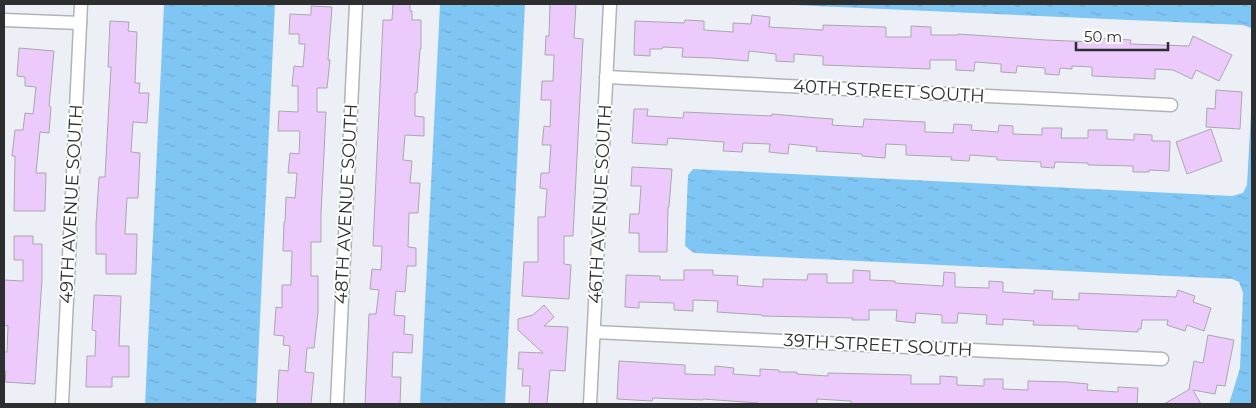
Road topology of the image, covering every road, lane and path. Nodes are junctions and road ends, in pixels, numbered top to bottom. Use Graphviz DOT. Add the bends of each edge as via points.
graph roads {
  1 [pos="81,4"];
  2 [pos="356,4"];
  3 [pos="610,4"];
  4 [pos="4,20"];
  5 [pos="80,23"];
  6 [pos="606,77"];
  7 [pos="1171,105"];
  8 [pos="594,332"];
  9 [pos="1162,359"];
  10 [pos="62,404"];
  11 [pos="337,404"];
  12 [pos="590,404"];
  1 -- 5 [label="street, 49TH AVENUE SOUTH"];
  2 -- 11 [label="street, 48TH AVENUE SOUTH"];
  3 -- 6 [label="street, 46TH AVENUE SOUTH"];
  4 -- 5 [label="street"];
  5 -- 10 [label="street, 49TH AVENUE SOUTH"];
  6 -- 7 [label="street, 40TH STREET SOUTH"];
  6 -- 8 [label="street, 46TH AVENUE SOUTH"];
  8 -- 9 [label="street, 39TH STREET SOUTH"];
  8 -- 12 [label="street, 46TH AVENUE SOUTH"];
}
